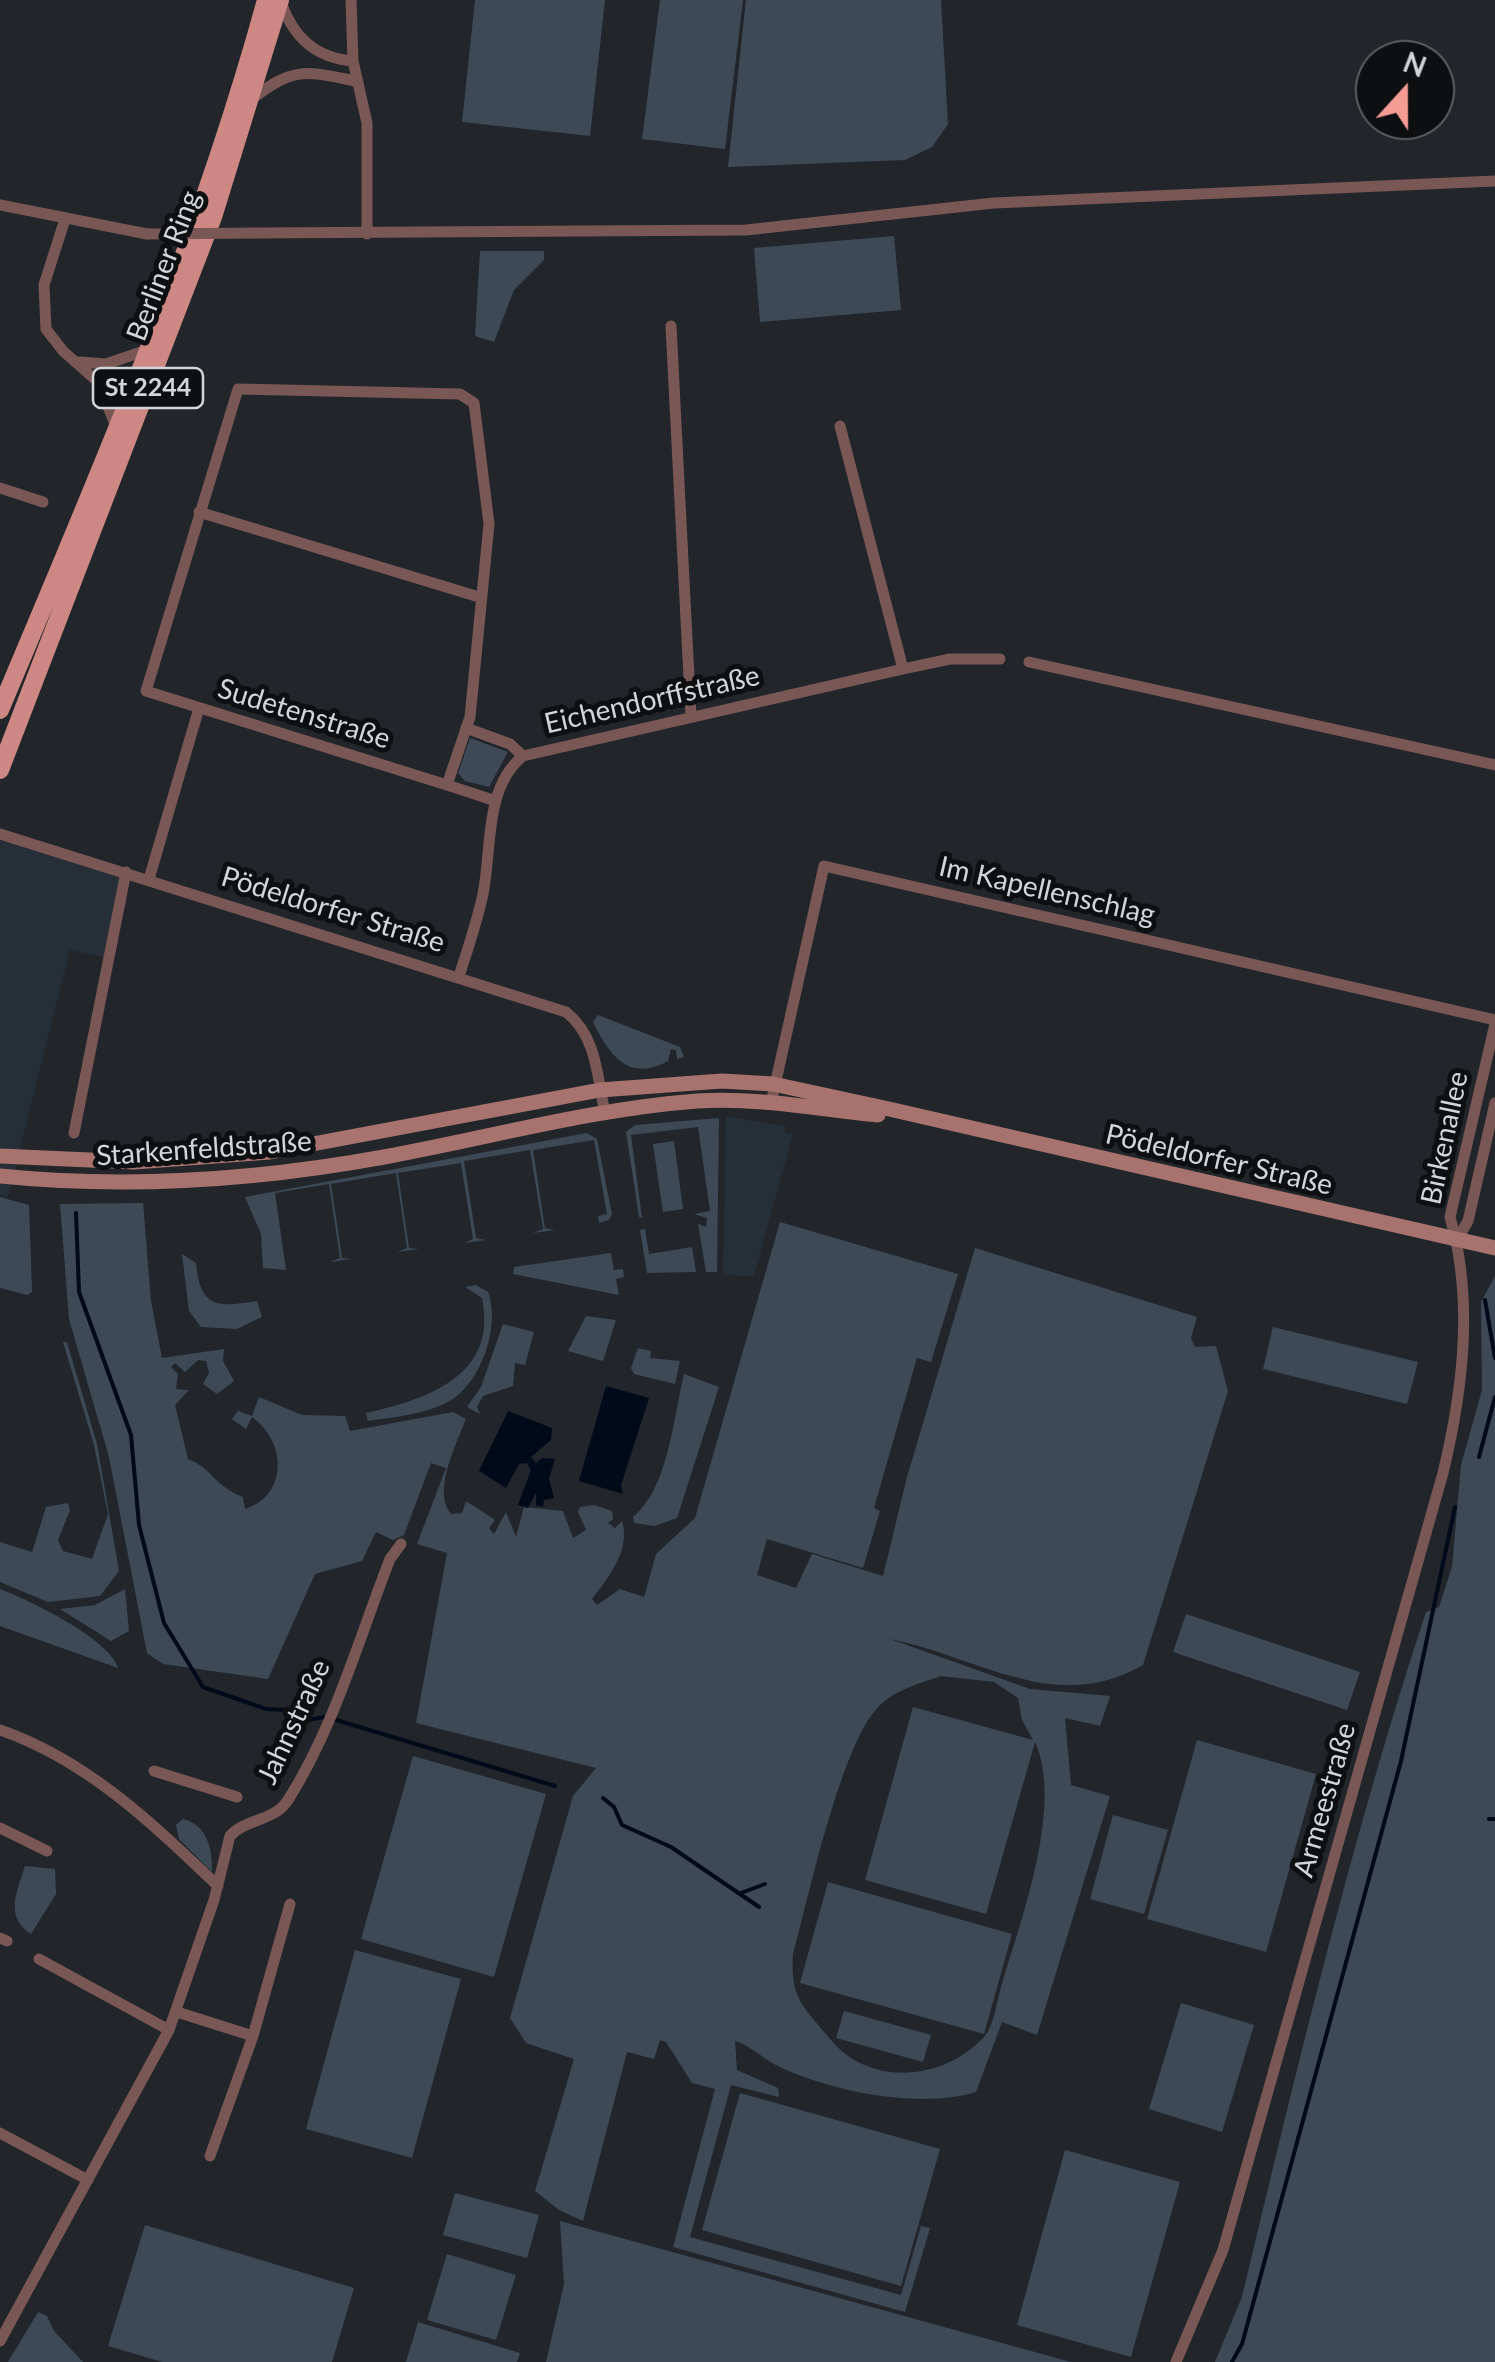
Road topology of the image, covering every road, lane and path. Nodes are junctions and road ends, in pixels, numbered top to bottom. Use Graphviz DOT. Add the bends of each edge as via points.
graph roads {
  1 [pos="266,0"];
  2 [pos="280,0"];
  3 [pos="352,0"];
  4 [pos="353,61"];
  5 [pos="356,82"];
  6 [pos="252,100"];
  7 [pos="1495,181"];
  8 [pos="0,205"];
  9 [pos="66,219"];
  10 [pos="367,234"];
  11 [pos="671,326"];
  12 [pos="150,350"];
  13 [pos="80,362"];
  14 [pos="840,426"];
  15 [pos="117,429"];
  16 [pos="0,488"];
  17 [pos="43,502"];
  18 [pos="199,512"];
  19 [pos="479,597"];
  20 [pos="1000,659"];
  21 [pos="1030,662"];
  22 [pos="903,669"];
  23 [pos="199,708"];
  24 [pos="0,710"];
  25 [pos="691,717"];
  26 [pos="466,728"];
  27 [pos="523,756"];
  28 [pos="1495,765"];
  29 [pos="0,770"];
  30 [pos="447,786"];
  31 [pos="496,801"];
  32 [pos="0,834"];
  33 [pos="126,872"];
  34 [pos="150,879"];
  35 [pos="459,976"];
  36 [pos="1495,1022"];
  37 [pos="773,1084"];
  38 [pos="600,1090"];
  39 [pos="771,1102"];
  40 [pos="1495,1103"];
  41 [pos="605,1113"];
  42 [pos="932,1121"];
  43 [pos="74,1133"];
  44 [pos="347,1139"];
  45 [pos="0,1156"];
  46 [pos="351,1163"];
  47 [pos="0,1176"];
  48 [pos="1457,1240"];
  49 [pos="1495,1248"];
  50 [pos="401,1544"];
  51 [pos="0,1730"];
  52 [pos="154,1771"];
  53 [pos="237,1797"];
  54 [pos="0,1828"];
  55 [pos="47,1851"];
  56 [pos="218,1886"];
  57 [pos="290,1904"];
  58 [pos="39,1959"];
  59 [pos="176,2012"];
  60 [pos="169,2030"];
  61 [pos="253,2036"];
  62 [pos="0,2133"];
  63 [pos="210,2156"];
  64 [pos="88,2180"];
  65 [pos="0,2341"];
  66 [pos="1176,2362"];
  1 -- 12 [label="main road, Berliner Ring / St 2244" via="201,214"];
  2 -- 4 [label="street" via="305,43 332,60"];
  2 -- 6 [label="main road, Berliner Ring / St 2244"];
  3 -- 4 [label="street"];
  4 -- 5 [label="street"];
  5 -- 6 [label="street" via="293,73"];
  5 -- 10 [label="street" via="367,123"];
  6 -- 29 [label="main road, Berliner Ring / St 2244"];
  7 -- 10 [label="street" via="994,203 746,230"];
  8 -- 9 [label="street"];
  9 -- 10 [label="street, bridge" via="147,234"];
  9 -- 13 [label="street" via="42,309 46,329"];
  11 -- 25 [label="street"];
  12 -- 13 [label="street" via="106,364"];
  12 -- 15 [label="main road, Berliner Ring / St 2244"];
  13 -- 15 [label="street" via="104,392"];
  14 -- 22 [label="street"];
  15 -- 24 [label="main road, Berliner Ring / St 2244"];
  16 -- 17 [label="street"];
  18 -- 19 [label="street"];
  18 -- 19 [label="street" via="238,389 468,396 477,409 488,506"];
  18 -- 23 [label="street, Sudetenstraße" via="146,691"];
  19 -- 26 [label="street"];
  20 -- 22 [label="street, Eichendorffstraße"];
  21 -- 28 [label="street"];
  22 -- 25 [label="street, Eichendorffstraße"];
  23 -- 30 [label="street, Sudetenstraße"];
  23 -- 34 [label="street"];
  25 -- 27 [label="street, Eichendorffstraße"];
  26 -- 27 [label="street" via="510,744"];
  26 -- 30 [label="street"];
  27 -- 31 [label="street, Eichendorffstraße" via="507,772"];
  30 -- 31 [label="street, Sudetenstraße"];
  31 -- 35 [label="street, Eichendorffstraße" via="483,892"];
  32 -- 33 [label="street, Pödeldorfer Straße"];
  33 -- 34 [label="street, Pödeldorfer Straße"];
  33 -- 43 [label="street"];
  34 -- 35 [label="street, Pödeldorfer Straße"];
  35 -- 38 [label="street, Pödeldorfer Straße" via="577,1021 590,1042"];
  36 -- 37 [label="street, Im Kapellenschlag" via="824,866"];
  36 -- 48 [label="street, Birkenallee" via="1451,1214"];
  37 -- 38 [label="main road, Pödeldorfer Straße" via="698,1081"];
  37 -- 39 [label="street, Im Kapellenschlag"];
  37 -- 42 [label="main road, Pödeldorfer Straße"];
  38 -- 41 [label="street, Pödeldorfer Straße"];
  38 -- 44 [label="main road, Starkenfeldstraße"];
  39 -- 41 [label="main road, Pödeldorfer Straße" via="701,1101"];
  39 -- 42 [label="main road, Pödeldorfer Straße"];
  40 -- 48 [label="street, Birkenallee" via="1468,1221"];
  41 -- 46 [label="main road, Starkenfeldstraße"];
  42 -- 48 [label="main road, Pödeldorfer Straße"];
  44 -- 45 [label="main road, Starkenfeldstraße" via="163,1160"];
  44 -- 46 [label="main road, Starkenfeldstraße"];
  46 -- 47 [label="main road, Starkenfeldstraße" via="159,1182"];
  48 -- 49 [label="main road, Pödeldorfer Straße"];
  48 -- 66 [label="street, Armeestraße" via="1462,1376 1444,1474 1223,2250"];
  50 -- 56 [label="street, Jahnstraße" via="287,1801 230,1836"];
  51 -- 56 [label="street" via="120,1797"];
  52 -- 53 [label="street"];
  54 -- 55 [label="street"];
  56 -- 59 [label="street, Jahnstraße"];
  57 -- 61 [label="street"];
  58 -- 60 [label="street"];
  59 -- 60 [label="street, Jahnstraße"];
  59 -- 61 [label="street"];
  60 -- 64 [label="street, Jahnstraße"];
  61 -- 63 [label="street"];
  62 -- 64 [label="street"];
  64 -- 65 [label="street, Jahnstraße"];
}
